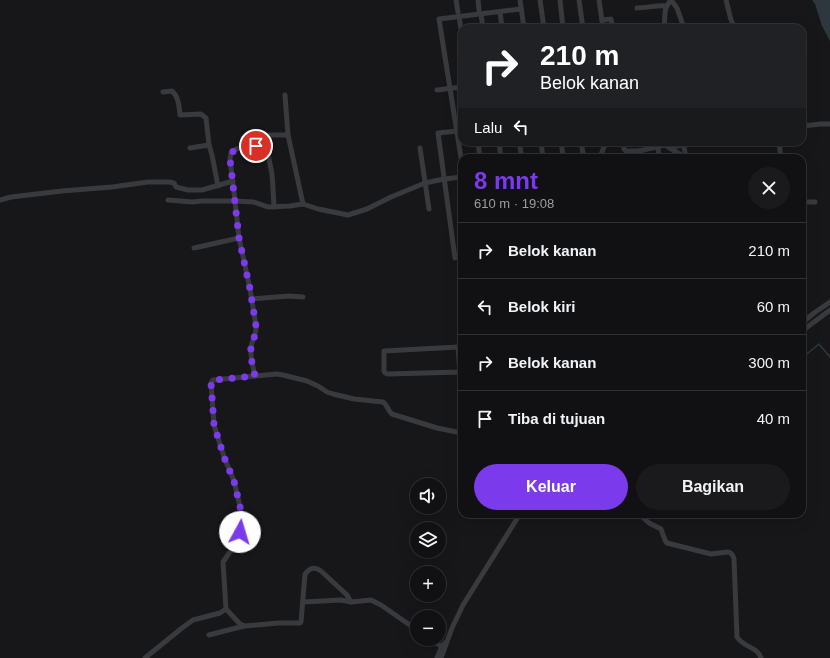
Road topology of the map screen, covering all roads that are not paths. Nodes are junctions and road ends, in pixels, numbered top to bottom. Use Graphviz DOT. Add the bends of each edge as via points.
graph roads {
  1 [pos="456,0"];
  2 [pos="478,0"];
  3 [pos="520,0"];
  4 [pos="540,0"];
  5 [pos="560,0"];
  6 [pos="579,0"];
  7 [pos="599,0"];
  8 [pos="671,0"];
  9 [pos="726,0"];
  10 [pos="666,6"];
  11 [pos="637,8"];
  12 [pos="521,9"];
  13 [pos="480,12"];
  14 [pos="500,12"];
  15 [pos="458,14"];
  16 [pos="602,20"];
  17 [pos="460,24"];
  18 [pos="482,24"];
  19 [pos="502,24"];
  20 [pos="523,24"];
  21 [pos="543,24"];
  22 [pos="563,24"];
  23 [pos="582,24"];
  24 [pos="602,24"];
  25 [pos="612,24"];
  26 [pos="664,24"];
  27 [pos="683,24"];
  28 [pos="733,24"];
  29 [pos="458,87"];
  30 [pos="450,88"];
  31 [pos="437,90"];
  32 [pos="162,92"];
  33 [pos="284,95"];
  34 [pos="830,124"];
  35 [pos="806,126"];
  36 [pos="456,130"];
  37 [pos="288,135"];
  38 [pos="458,141"];
  39 [pos="209,145"];
  40 [pos="266,145"];
  41 [pos="582,146"];
  42 [pos="624,146"];
  43 [pos="662,146"];
  44 [pos="673,146"];
  45 [pos="658,147"];
  46 [pos="669,147"];
  47 [pos="190,148"];
  48 [pos="420,148"];
  49 [pos="639,151"];
  50 [pos="583,153"];
  51 [pos="639,154"];
  52 [pos="659,154"];
  53 [pos="677,154"];
  54 [pos="458,177"];
  55 [pos="444,179"];
  56 [pos="233,181"];
  57 [pos="425,183"];
  58 [pos="218,186"];
  59 [pos="0,200"];
  60 [pos="168,200"];
  61 [pos="235,202"];
  62 [pos="806,202"];
  63 [pos="816,202"];
  64 [pos="303,204"];
  65 [pos="274,207"];
  66 [pos="429,209"];
  67 [pos="239,238"];
  68 [pos="194,248"];
  69 [pos="455,258"];
  70 [pos="303,297"];
  71 [pos="252,299"];
  72 [pos="830,302"];
  73 [pos="830,310"];
  74 [pos="806,320"];
  75 [pos="806,328"];
  76 [pos="458,347"];
  77 [pos="458,375"];
  78 [pos="255,376"];
  79 [pos="458,432"];
  80 [pos="518,518"];
  81 [pos="643,518"];
  82 [pos="303,602"];
  83 [pos="351,602"];
  84 [pos="226,609"];
  85 [pos="410,625"];
  86 [pos="244,626"];
  87 [pos="209,635"];
  88 [pos="443,647"];
  89 [pos="147,658"];
  90 [pos="437,658"];
  91 [pos="441,658"];
  92 [pos="761,658"];
  1 -- 15 [label="street"];
  2 -- 13 [label="street"];
  3 -- 12 [label="street"];
  4 -- 21 [label="street"];
  5 -- 22 [label="street"];
  6 -- 23 [label="street"];
  7 -- 16 [label="street"];
  8 -- 10 [label="street"];
  8 -- 27 [label="street"];
  9 -- 28 [label="street"];
  10 -- 11 [label="street"];
  10 -- 26 [label="street"];
  12 -- 14 [label="street"];
  12 -- 20 [label="street"];
  13 -- 14 [label="street"];
  13 -- 15 [label="street"];
  13 -- 18 [label="street"];
  14 -- 19 [label="street"];
  15 -- 17 [label="street"];
  15 -- 30 [label="street" via="439,19"];
  16 -- 24 [label="street"];
  16 -- 25 [label="street" via="611,19"];
  29 -- 30 [label="street"];
  30 -- 31 [label="street"];
  30 -- 36 [label="street"];
  32 -- 39 [label="street" via="172,91 175,94 180,115 201,114 206,118"];
  33 -- 37 [label="street"];
  34 -- 35 [label="street"];
  36 -- 38 [label="street"];
  36 -- 55 [label="street" via="438,133"];
  37 -- 40 [label="street" via="267,136"];
  37 -- 64 [label="street"];
  39 -- 47 [label="street"];
  39 -- 58 [label="street"];
  40 -- 56 [label="street" via="236,149 231,153"];
  40 -- 65 [label="street" via="272,174"];
  41 -- 50 [label="street"];
  42 -- 49 [label="street" via="626,151"];
  43 -- 45 [label="street"];
  44 -- 46 [label="street"];
  45 -- 49 [label="street"];
  45 -- 52 [label="street"];
  46 -- 53 [label="street"];
  48 -- 57 [label="street"];
  49 -- 51 [label="street"];
  54 -- 55 [label="street"];
  55 -- 57 [label="street"];
  55 -- 69 [label="street"];
  56 -- 58 [label="street"];
  56 -- 61 [label="street"];
  57 -- 64 [label="street" via="348,215"];
  57 -- 66 [label="street"];
  58 -- 59 [label="street" via="191,190 176,187 174,183 156,182"];
  60 -- 61 [label="street"];
  61 -- 65 [label="street" via="254,202"];
  61 -- 67 [label="street"];
  62 -- 63 [label="street"];
  64 -- 65 [label="street"];
  67 -- 68 [label="street"];
  67 -- 71 [label="street"];
  70 -- 71 [label="street"];
  71 -- 78 [label="street" via="256,330 251,347"];
  72 -- 74 [label="street"];
  73 -- 75 [label="street"];
  76 -- 77 [label="street" via="384,351 384,371 388,374"];
  78 -- 79 [label="street" via="278,374 314,384 330,393 354,399 381,401 392,414"];
  78 -- 84 [label="street" via="213,380 211,383 214,425 234,481 242,515 240,532 224,562"];
  80 -- 88 [label="street" via="463,606"];
  81 -- 92 [label="street" via="661,529 667,543 711,554 732,554 737,637 742,643 758,651"];
  82 -- 83 [label="street"];
  82 -- 83 [label="street" via="305,574 313,568 321,571"];
  82 -- 86 [label="street" via="300,623"];
  83 -- 85 [label="street" via="371,600"];
  84 -- 86 [label="street"];
  84 -- 89 [label="street" via="193,620"];
  86 -- 87 [label="street"];
  88 -- 90 [label="street"];
  88 -- 91 [label="street"];
}
